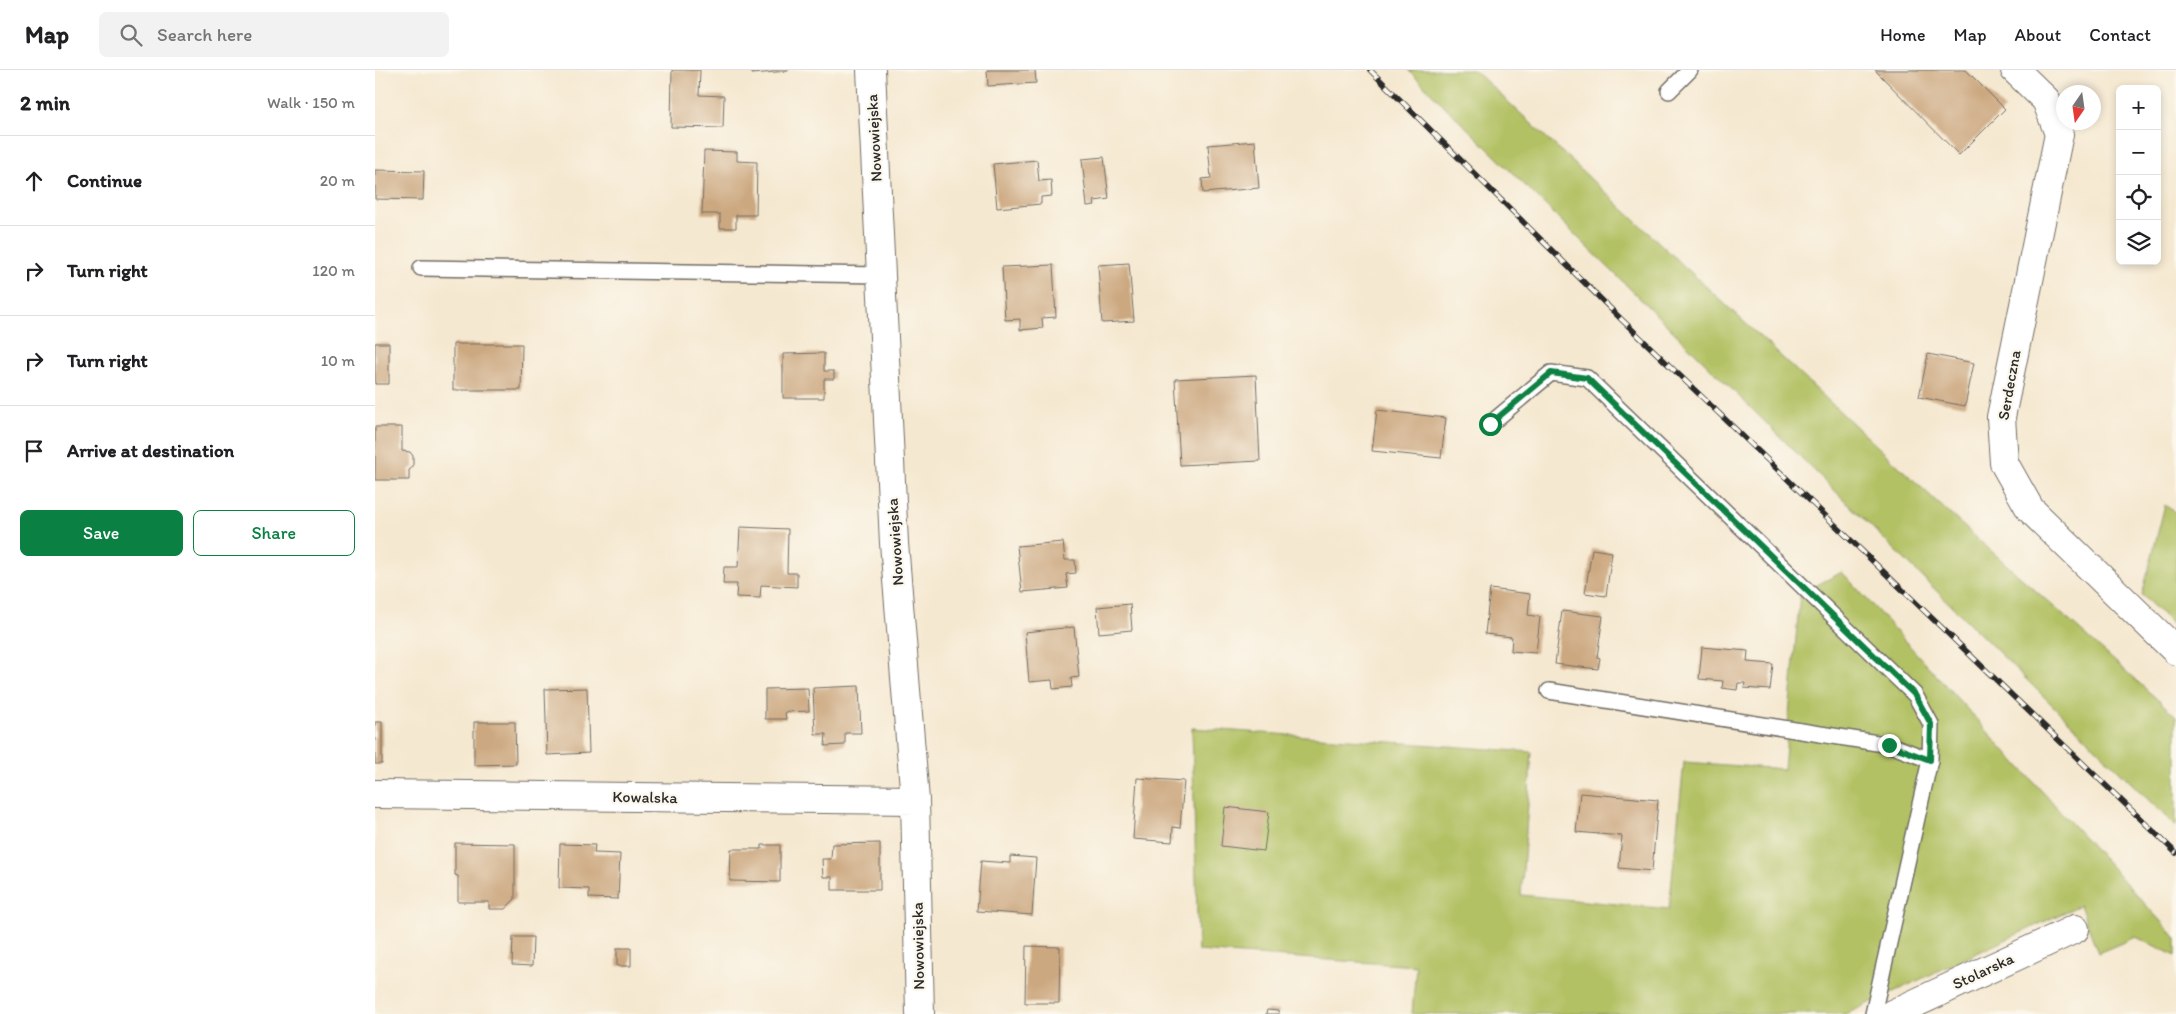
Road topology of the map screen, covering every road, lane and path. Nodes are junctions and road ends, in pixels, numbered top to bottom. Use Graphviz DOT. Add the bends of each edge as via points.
graph roads {
  1 [pos="871,70"];
  2 [pos="1691,70"];
  3 [pos="2015,70"];
  4 [pos="1669,91"];
  5 [pos="421,268"];
  6 [pos="881,275"];
  7 [pos="1490,424"];
  8 [pos="2176,651"];
  9 [pos="1549,691"];
  10 [pos="1930,760"];
  11 [pos="375,794"];
  12 [pos="915,800"];
  13 [pos="2075,928"];
  14 [pos="920,1014"];
  15 [pos="1873,1014"];
  16 [pos="1892,1014"];
  1 -- 6 [label="street, Nowowiejska"];
  2 -- 4 [label="lane"];
  3 -- 8 [label="street, Serdeczna" via="2046,100 2059,134 2001,417 2004,463 2029,509"];
  5 -- 6 [label="lane"];
  6 -- 12 [label="street, Nowowiejska" via="894,543"];
  7 -- 10 [label="lane" via="1551,373 1587,378 1915,695 1931,724"];
  9 -- 10 [label="lane" via="1889,745"];
  10 -- 15 [label="lane"];
  11 -- 12 [label="street, Kowalska"];
  12 -- 14 [label="street, Nowowiejska"];
  13 -- 16 [label="street, Stolarska"];
}
